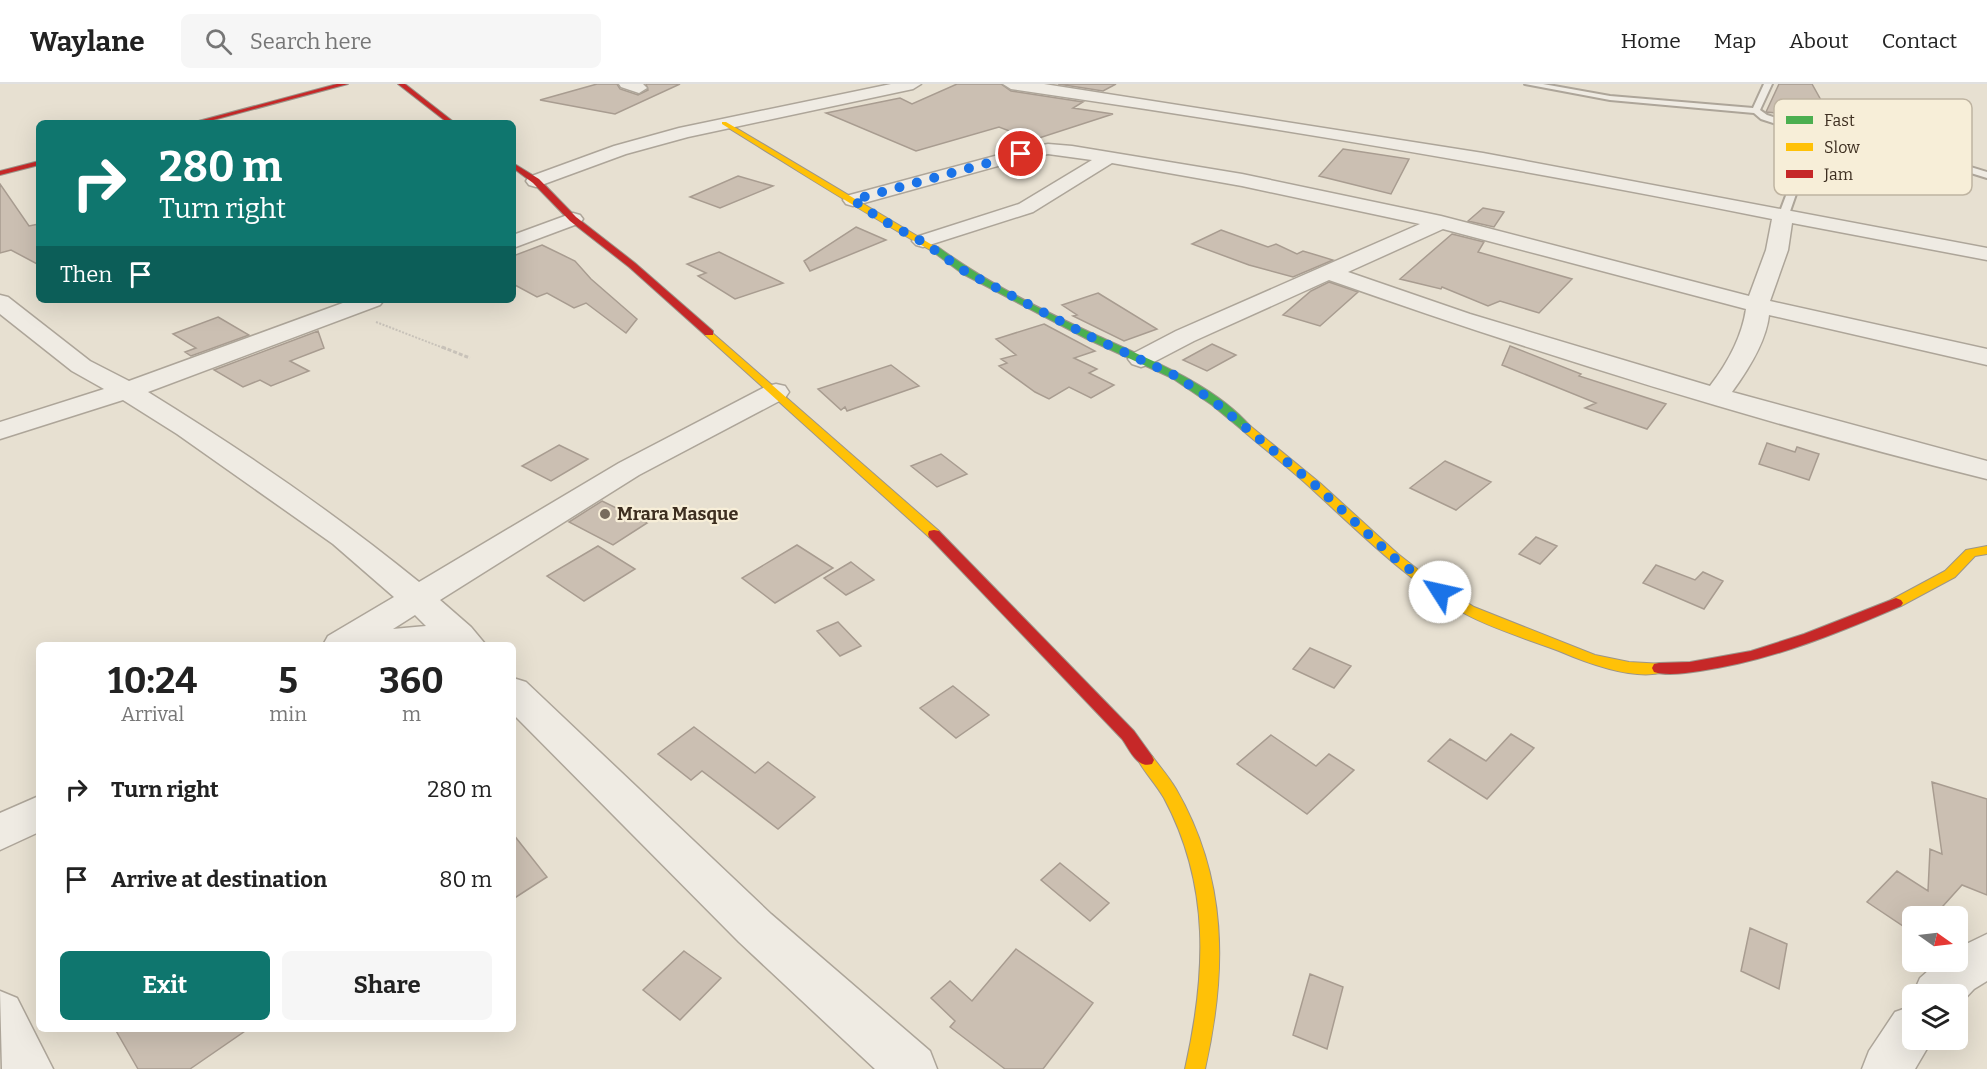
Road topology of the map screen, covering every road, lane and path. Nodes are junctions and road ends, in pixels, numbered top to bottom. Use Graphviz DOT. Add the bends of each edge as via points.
graph roads {
  1 [pos="345,84"];
  2 [pos="401,84"];
  3 [pos="913,84"];
  4 [pos="1011,84"];
  5 [pos="1529,84"];
  6 [pos="1768,84"];
  7 [pos="825,87"];
  8 [pos="853,96"];
  9 [pos="1756,111"];
  10 [pos="206,120"];
  11 [pos="448,120"];
  12 [pos="1774,120"];
  13 [pos="724,123"];
  14 [pos="1111,156"];
  15 [pos="36,164"];
  16 [pos="516,167"];
  17 [pos="1972,169"];
  18 [pos="0,173"];
  19 [pos="1987,174"];
  20 [pos="536,181"];
  21 [pos="1791,195"];
  22 [pos="853,200"];
  23 [pos="1783,217"];
  24 [pos="573,219"];
  25 [pos="1441,222"];
  26 [pos="516,241"];
  27 [pos="923,242"];
  28 [pos="1987,254"];
  29 [pos="1327,272"];
  30 [pos="0,302"];
  31 [pos="365,303"];
  32 [pos="1758,305"];
  33 [pos="348,310"];
  34 [pos="1987,357"];
  35 [pos="470,358"];
  36 [pos="1141,359"];
  37 [pos="128,391"];
  38 [pos="776,392"];
  39 [pos="1716,395"];
  40 [pos="0,431"];
  41 [pos="1987,470"];
  42 [pos="1987,550"];
  43 [pos="418,600"];
  44 [pos="463,640"];
  45 [pos="346,642"];
  46 [pos="419,642"];
  47 [pos="516,694"];
  48 [pos="36,815"];
  49 [pos="0,833"];
  50 [pos="1987,955"];
  51 [pos="1948,984"];
  52 [pos="0,1014"];
  53 [pos="1902,1045"];
  54 [pos="28,1069"];
  55 [pos="912,1069"];
  56 [pos="1195,1069"];
  57 [pos="1887,1069"];
  1 -- 10 [label="street"];
  2 -- 11 [label="street"];
  3 -- 8 [label="street"];
  4 -- 23 [label="street" via="1641,187"];
  5 -- 9 [label="lane" via="1610,98"];
  6 -- 9 [label="lane"];
  7 -- 8 [label="street"];
  8 -- 13 [label="street"];
  9 -- 12 [label="lane"];
  13 -- 20 [label="street" via="620,150"];
  13 -- 22 [label="street"];
  14 -- 22 [label="street" via="1041,150"];
  14 -- 25 [label="street"];
  14 -- 27 [label="street" via="1026,208"];
  15 -- 18 [label="street"];
  16 -- 20 [label="street"];
  17 -- 19 [label="lane"];
  20 -- 24 [label="street"];
  21 -- 23 [label="lane"];
  22 -- 27 [label="street"];
  23 -- 28 [label="street"];
  23 -- 32 [label="street" via="1777,250"];
  24 -- 26 [label="street"];
  24 -- 38 [label="street" via="632,265"];
  25 -- 29 [label="street"];
  25 -- 32 [label="street"];
  27 -- 36 [label="street" via="966,272"];
  29 -- 36 [label="street"];
  29 -- 39 [label="street" via="1431,310"];
  30 -- 37 [label="street" via="81,366"];
  31 -- 33 [label="street"];
  32 -- 34 [label="street"];
  32 -- 39 [label="street" via="1756,324 1745,351"];
  33 -- 35 [label="path"];
  33 -- 37 [label="street"];
  36 -- 42 [label="street" via="1176,376 1216,403 1425,582 1469,610 1592,659 1629,667 1688,668 1803,642 1902,600 1950,574 1971,553"];
  37 -- 40 [label="street"];
  37 -- 43 [label="street" via="344,537"];
  38 -- 43 [label="street" via="629,469"];
  38 -- 56 [label="street" via="945,543 1128,735 1171,796 1198,857 1209,906 1213,962 1206,1029"];
  39 -- 41 [label="street"];
  43 -- 44 [label="street"];
  43 -- 45 [label="street"];
  44 -- 46 [label="street"];
  47 -- 55 [label="street" via="755,928"];
  48 -- 49 [label="street"];
  50 -- 51 [label="street"];
  52 -- 54 [label="street"];
  53 -- 57 [label="street"];
}
